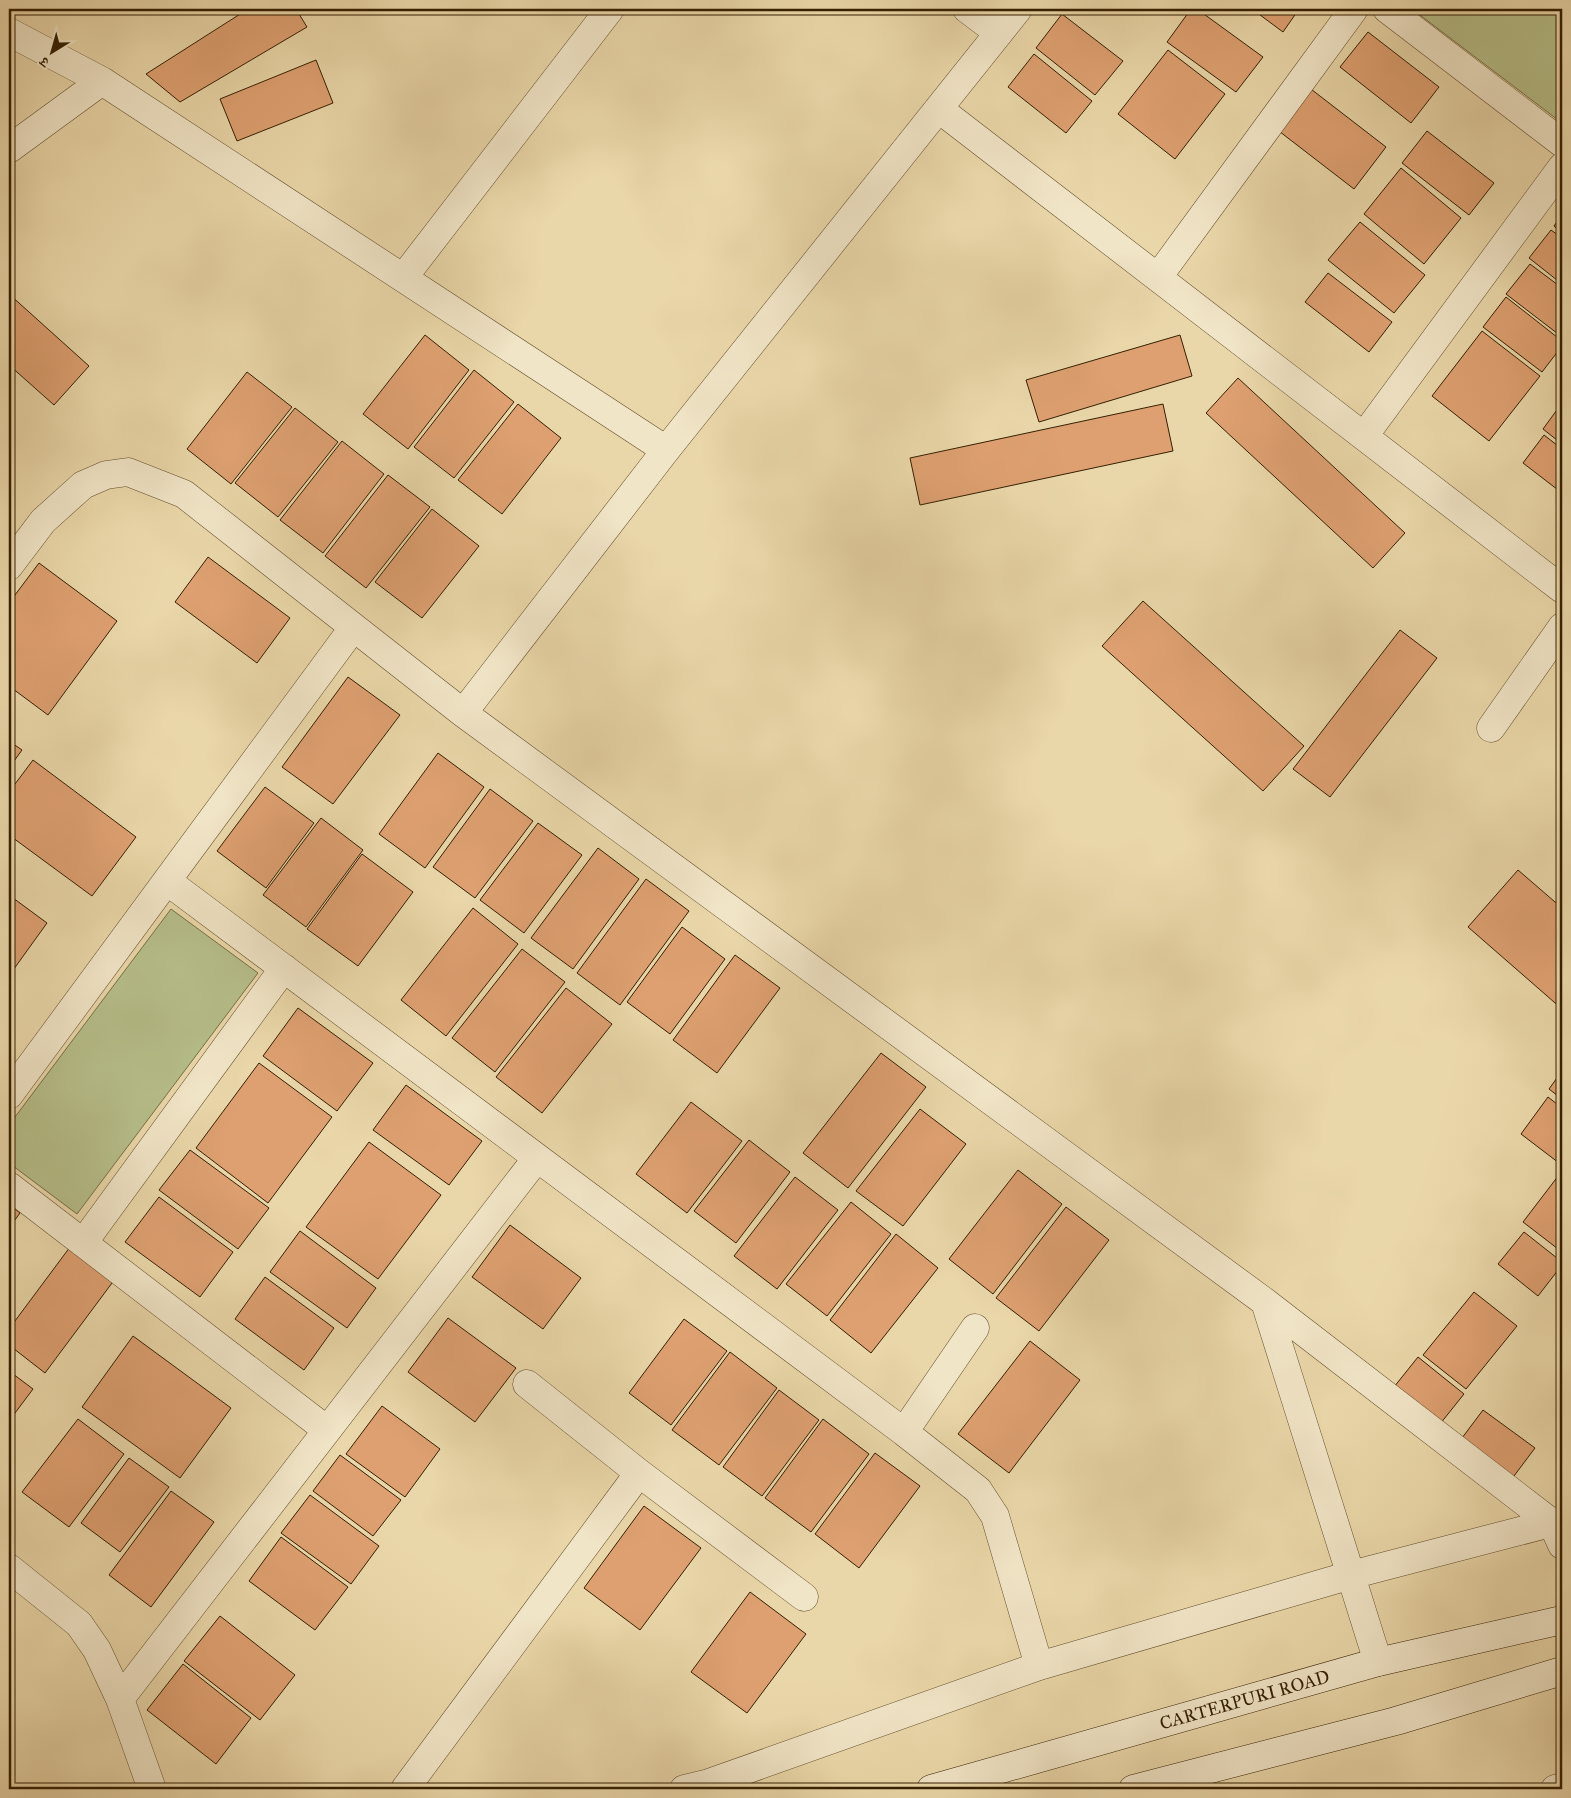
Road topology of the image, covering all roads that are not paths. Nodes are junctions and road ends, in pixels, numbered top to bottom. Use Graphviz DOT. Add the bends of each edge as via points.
graph roads {
  1 [pos="610,9"];
  2 [pos="967,9"];
  3 [pos="1018,9"];
  4 [pos="1354,9"];
  5 [pos="1387,9"];
  6 [pos="9,32"];
  7 [pos="999,33"];
  8 [pos="102,81"];
  9 [pos="939,109"];
  10 [pos="1562,143"];
  11 [pos="9,149"];
  12 [pos="1562,167"];
  13 [pos="1158,277"];
  14 [pos="403,278"];
  15 [pos="1364,436"];
  16 [pos="666,450"];
  17 [pos="9,566"];
  18 [pos="1562,589"];
  19 [pos="1562,627"];
  20 [pos="353,628"];
  21 [pos="463,713"];
  22 [pos="1491,728"];
  23 [pos="167,881"];
  24 [pos="284,968"];
  25 [pos="9,1095"];
  26 [pos="537,1158"];
  27 [pos="9,1186"];
  28 [pos="83,1242"];
  29 [pos="1265,1302"];
  30 [pos="975,1328"];
  31 [pos="527,1384"];
  32 [pos="327,1430"];
  33 [pos="904,1432"];
  34 [pos="639,1473"];
  35 [pos="1559,1529"];
  36 [pos="9,1568"];
  37 [pos="1351,1575"];
  38 [pos="804,1597"];
  39 [pos="1562,1620"];
  40 [pos="1378,1662"];
  41 [pos="1039,1666"];
  42 [pos="1562,1671"];
  43 [pos="120,1699"];
  44 [pos="1562,1787"];
  45 [pos="152,1789"];
  46 [pos="405,1789"];
  47 [pos="684,1789"];
  48 [pos="931,1789"];
  49 [pos="1133,1789"];
  50 [pos="1555,1789"];
  1 -- 14 [label="street"];
  2 -- 7 [label="street"];
  3 -- 7 [label="street"];
  4 -- 13 [label="street"];
  5 -- 10 [label="street"];
  6 -- 8 [label="street"];
  7 -- 9 [label="street"];
  8 -- 11 [label="street"];
  8 -- 14 [label="street"];
  9 -- 13 [label="street"];
  9 -- 16 [label="street"];
  12 -- 15 [label="street"];
  13 -- 15 [label="street"];
  14 -- 16 [label="street"];
  15 -- 18 [label="street"];
  16 -- 21 [label="street"];
  17 -- 20 [label="street" via="43,521 82,485 106,475 128,472 184,494"];
  19 -- 22 [label="street"];
  20 -- 21 [label="street"];
  20 -- 23 [label="street"];
  21 -- 29 [label="street"];
  23 -- 24 [label="street"];
  23 -- 25 [label="street"];
  24 -- 26 [label="street"];
  24 -- 28 [label="street"];
  26 -- 32 [label="street"];
  26 -- 33 [label="street"];
  27 -- 28 [label="street"];
  28 -- 32 [label="street"];
  29 -- 35 [label="street"];
  29 -- 37 [label="street"];
  30 -- 33 [label="street"];
  31 -- 34 [label="street"];
  32 -- 43 [label="street"];
  33 -- 41 [label="street" via="978,1490 995,1516"];
  34 -- 38 [label="street"];
  34 -- 46 [label="street"];
  35 -- 37 [label="street"];
  36 -- 43 [label="street" via="79,1624 97,1650"];
  37 -- 40 [label="street"];
  37 -- 41 [label="street"];
  39 -- 40 [label="street, CARTERPURI ROAD"];
  40 -- 48 [label="street, CARTERPURI ROAD"];
  41 -- 47 [label="street" via="709,1783"];
  42 -- 49 [label="street" via="1396,1720"];
  43 -- 45 [label="street"];
  44 -- 50 [label="street"];
}
